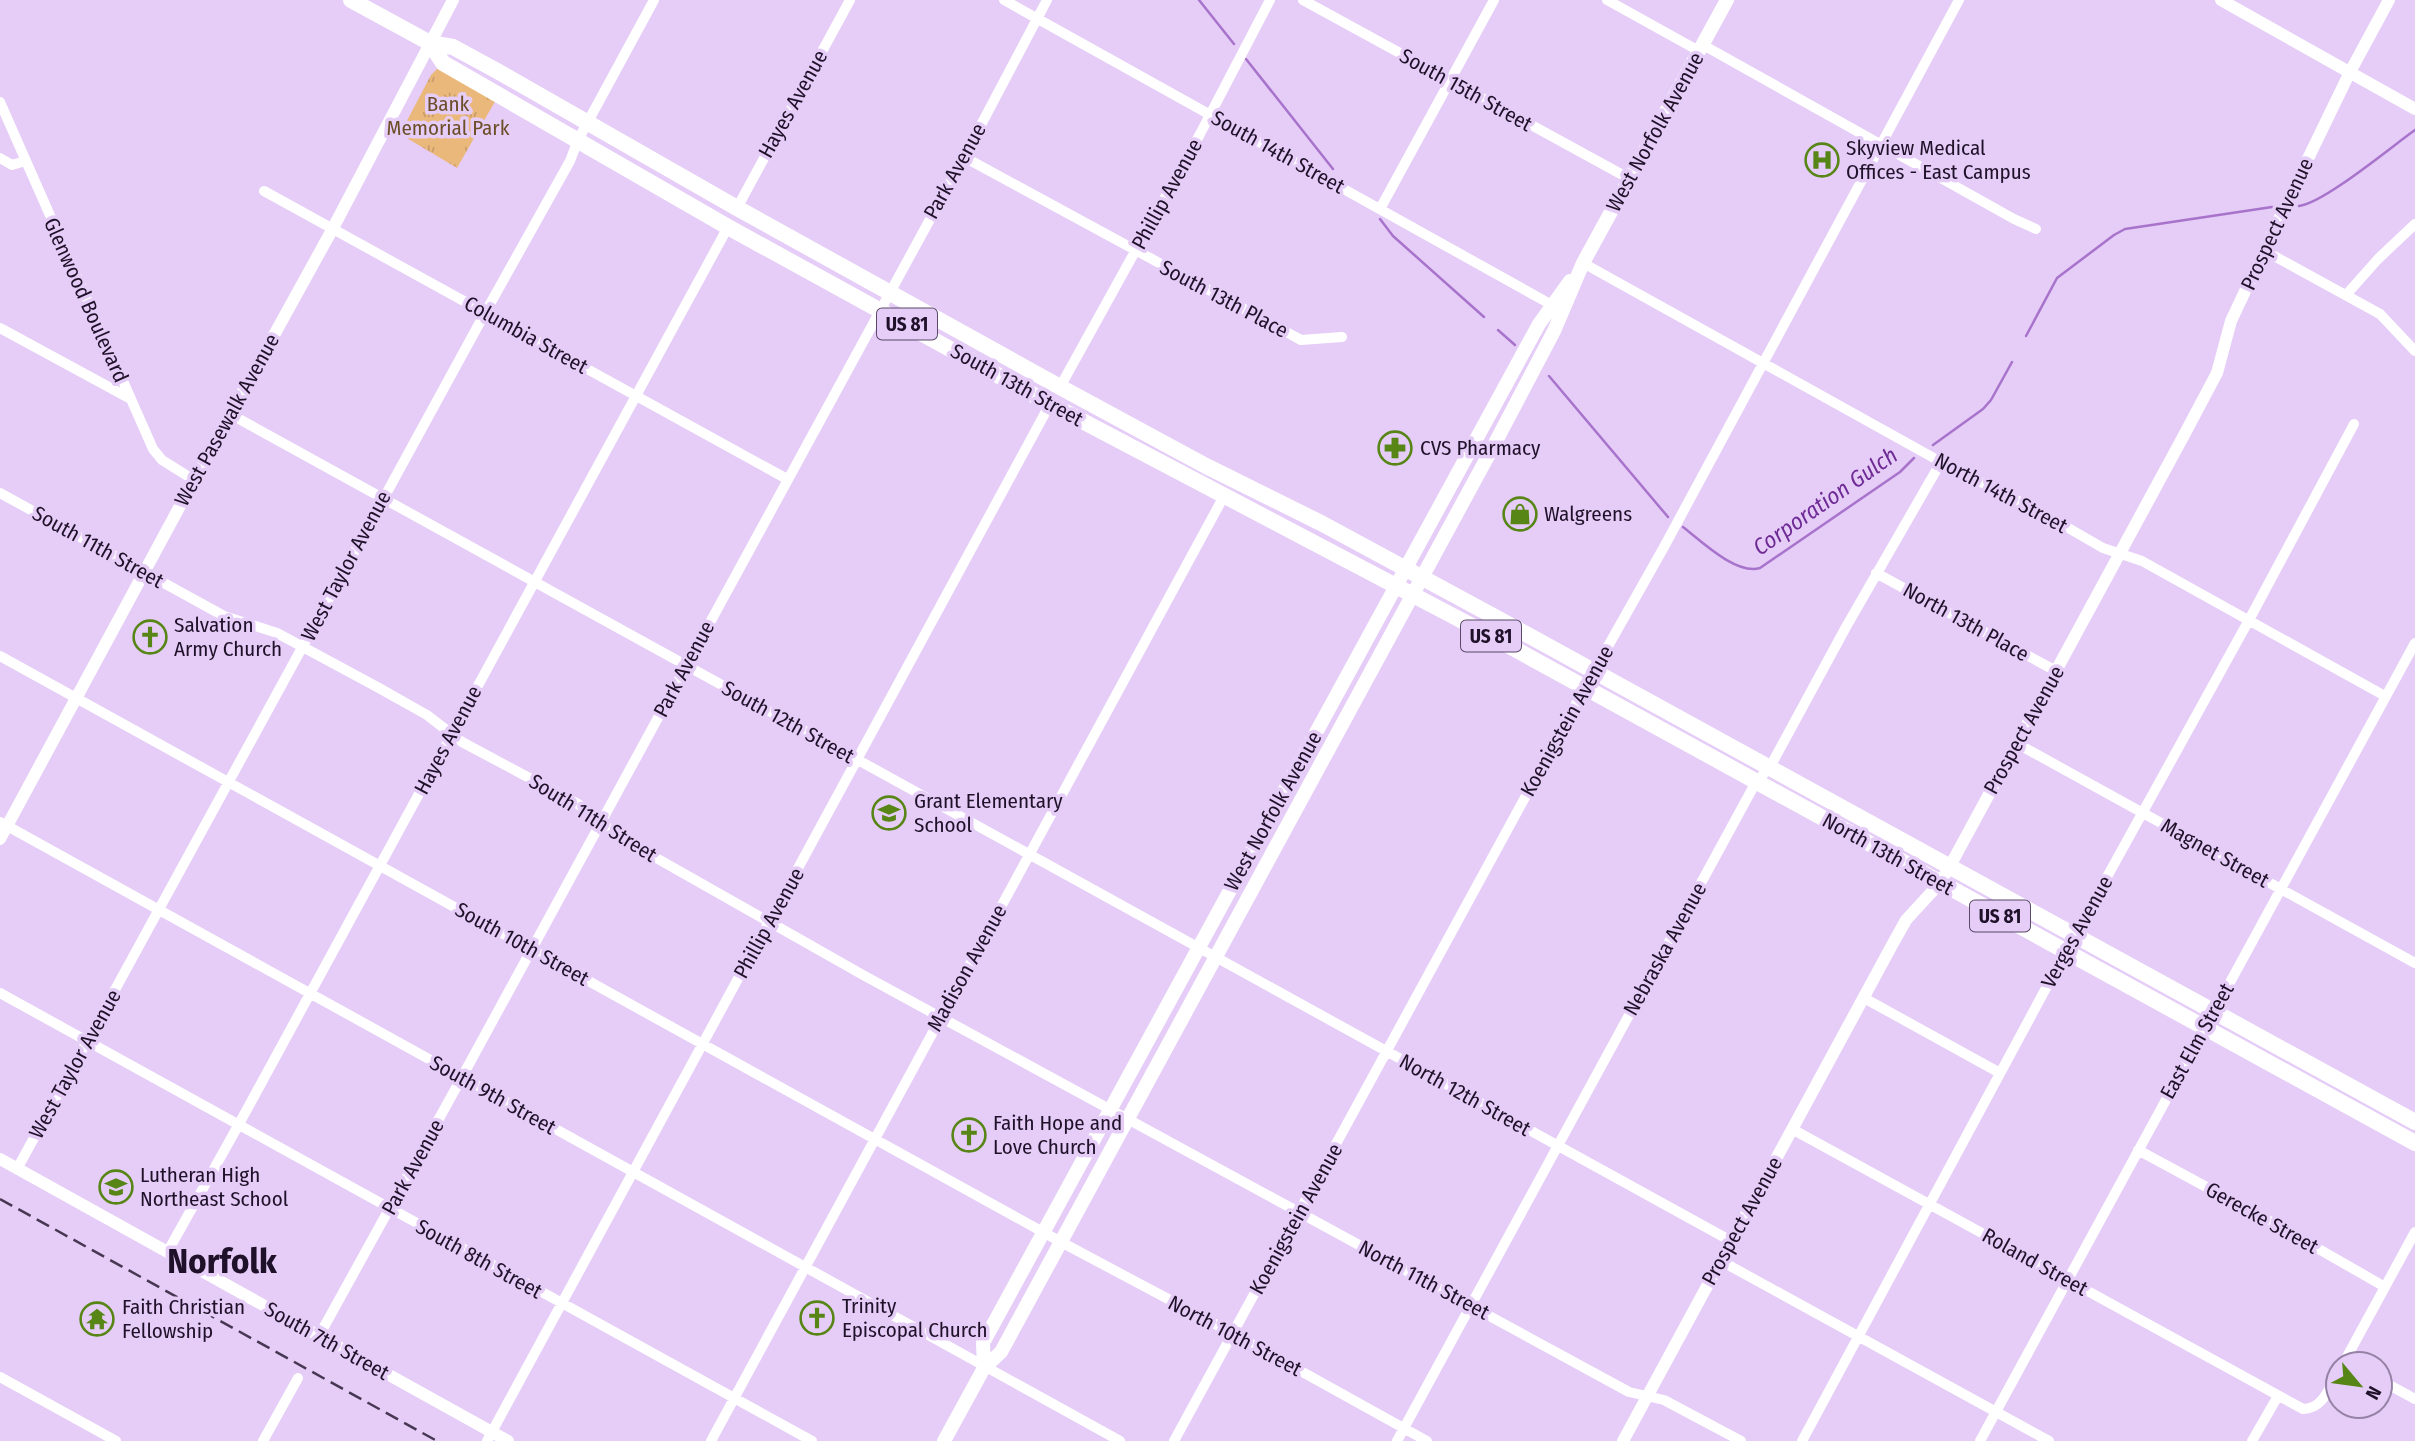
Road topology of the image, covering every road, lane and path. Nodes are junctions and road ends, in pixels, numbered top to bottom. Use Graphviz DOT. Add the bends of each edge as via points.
graph roads {
  1 [pos="351,0"];
  2 [pos="453,0"];
  3 [pos="654,0"];
  4 [pos="850,0"];
  5 [pos="1003,0"];
  6 [pos="1047,0"];
  7 [pos="1270,0"];
  8 [pos="1303,0"];
  9 [pos="1494,0"];
  10 [pos="1606,0"];
  11 [pos="1727,0"];
  12 [pos="1959,0"];
  13 [pos="2221,0"];
  14 [pos="2389,0"];
  15 [pos="1037,18"];
  16 [pos="430,43"];
  17 [pos="1701,48"];
  18 [pos="2350,72"];
  19 [pos="1450,81"];
  20 [pos="0,102"];
  21 [pos="2415,109"];
  22 [pos="1209,114"];
  23 [pos="588,122"];
  24 [pos="578,140"];
  25 [pos="1882,144"];
  26 [pos="964,157"];
  27 [pos="0,158"];
  28 [pos="25,161"];
  29 [pos="1630,179"];
  30 [pos="264,191"];
  31 [pos="737,208"];
  32 [pos="1380,209"];
  33 [pos="2415,224"];
  34 [pos="728,227"];
  35 [pos="2036,229"];
  36 [pos="332,230"];
  37 [pos="1135,251"];
  38 [pos="2265,251"];
  39 [pos="1583,263"];
  40 [pos="889,293"];
  41 [pos="2346,295"];
  42 [pos="1552,304"];
  43 [pos="880,310"];
  44 [pos="485,313"];
  45 [pos="0,328"];
  46 [pos="1342,337"];
  47 [pos="2415,351"];
  48 [pos="1764,362"];
  49 [pos="1060,387"];
  50 [pos="635,396"];
  51 [pos="129,398"];
  52 [pos="1051,404"];
  53 [pos="229,414"];
  54 [pos="2354,424"];
  55 [pos="1941,462"];
  56 [pos="787,479"];
  57 [pos="194,480"];
  58 [pos="0,493"];
  59 [pos="1224,496"];
  60 [pos="382,500"];
  61 [pos="2120,553"];
  62 [pos="144,573"];
  63 [pos="1413,573"];
  64 [pos="1876,573"];
  65 [pos="534,583"];
  66 [pos="1404,590"];
  67 [pos="2249,621"];
  68 [pos="2415,643"];
  69 [pos="303,647"];
  70 [pos="0,656"];
  71 [pos="686,664"];
  72 [pos="1594,671"];
  73 [pos="2056,671"];
  74 [pos="1585,687"];
  75 [pos="2385,696"];
  76 [pos="76,699"];
  77 [pos="451,734"];
  78 [pos="2015,743"];
  79 [pos="858,761"];
  80 [pos="1770,767"];
  81 [pos="228,782"];
  82 [pos="1756,782"];
  83 [pos="2143,812"];
  84 [pos="601,822"];
  85 [pos="3,824"];
  86 [pos="0,839"];
  87 [pos="1029,855"];
  88 [pos="381,866"];
  89 [pos="1950,866"];
  90 [pos="1940,883"];
  91 [pos="2280,889"];
  92 [pos="159,911"];
  93 [pos="769,921"];
  94 [pos="2076,936"];
  95 [pos="1199,948"];
  96 [pos="532,949"];
  97 [pos="2066,951"];
  98 [pos="1215,957"];
  99 [pos="2415,963"];
  100 [pos="0,993"];
  101 [pos="309,995"];
  102 [pos="1864,998"];
  103 [pos="2213,1010"];
  104 [pos="940,1016"];
  105 [pos="2205,1026"];
  106 [pos="88,1041"];
  107 [pos="703,1045"];
  108 [pos="1387,1052"];
  109 [pos="2000,1073"];
  110 [pos="463,1077"];
  111 [pos="1111,1110"];
  112 [pos="1127,1119"];
  113 [pos="2415,1122"];
  114 [pos="239,1124"];
  115 [pos="1792,1129"];
  116 [pos="874,1139"];
  117 [pos="2415,1143"];
  118 [pos="1558,1145"];
  119 [pos="2138,1150"];
  120 [pos="0,1159"];
  121 [pos="17,1169"];
  122 [pos="632,1173"];
  123 [pos="1930,1204"];
  124 [pos="389,1209"];
  125 [pos="1300,1212"];
  126 [pos="1043,1233"];
  127 [pos="2414,1236"];
  128 [pos="1731,1241"];
  129 [pos="1061,1242"];
  130 [pos="167,1251"];
  131 [pos="1721,1261"];
  132 [pos="804,1267"];
  133 [pos="2067,1280"];
  134 [pos="2385,1287"];
  135 [pos="561,1304"];
  136 [pos="1472,1306"];
  137 [pos="1232,1333"];
  138 [pos="318,1336"];
  139 [pos="1857,1336"];
  140 [pos="2352,1350"];
  141 [pos="984,1368"];
  142 [pos="0,1377"];
  143 [pos="298,1378"];
  144 [pos="2394,1388"];
  145 [pos="2278,1396"];
  146 [pos="1646,1397"];
  147 [pos="735,1398"];
  148 [pos="2324,1398"];
  149 [pos="2415,1399"];
  150 [pos="1997,1412"];
  151 [pos="1404,1429"];
  152 [pos="489,1437"];
  153 [pos="116,1441"];
  154 [pos="263,1441"];
  155 [pos="508,1441"];
  156 [pos="711,1441"];
  157 [pos="812,1441"];
  158 [pos="944,1441"];
  159 [pos="1120,1441"];
  160 [pos="1174,1441"];
  161 [pos="1397,1441"];
  162 [pos="1427,1441"];
  163 [pos="1623,1441"];
  164 [pos="1741,1441"];
  165 [pos="1802,1441"];
  166 [pos="1980,1441"];
  167 [pos="2049,1441"];
  168 [pos="2252,1441"];
  1 -- 16 [label="highway, South 13th Street / US 81"];
  2 -- 16 [label="street, West Pasewalk Avenue"];
  3 -- 23 [label="street, West Taylor Avenue"];
  4 -- 31 [label="street, Hayes Avenue"];
  5 -- 15 [label="street, South 14th Street"];
  6 -- 15 [label="street, Park Avenue"];
  7 -- 22 [label="street, Phillip Avenue"];
  8 -- 19 [label="street, South 15th Street"];
  9 -- 19 [label="street"];
  10 -- 17 [label="street"];
  11 -- 17 [label="main road, West Norfolk Avenue"];
  12 -- 25 [label="street, Koenigstein Avenue"];
  13 -- 18 [label="street"];
  14 -- 18 [label="street, Prospect Avenue"];
  15 -- 22 [label="street, South 14th Street"];
  15 -- 26 [label="street, Park Avenue"];
  16 -- 23 [label="highway, South 13th Street / US 81" via="453,47"];
  16 -- 24 [label="highway, South 13th Street / US 81" via="443,63"];
  16 -- 36 [label="street, West Pasewalk Avenue"];
  17 -- 25 [label="street"];
  17 -- 29 [label="main road, West Norfolk Avenue"];
  18 -- 21 [label="street"];
  18 -- 38 [label="street, Prospect Avenue"];
  19 -- 29 [label="street, South 15th Street"];
  19 -- 32 [label="street"];
  20 -- 28 [label="street, Glenwood Boulevard"];
  22 -- 32 [label="street, South 14th Street"];
  22 -- 37 [label="street, Phillip Avenue"];
  23 -- 24 [label="street, West Taylor Avenue"];
  23 -- 31 [label="highway, South 13th Street / US 81"];
  24 -- 34 [label="highway, South 13th Street / US 81"];
  24 -- 44 [label="street, West Taylor Avenue"];
  25 -- 35 [label="street"];
  25 -- 48 [label="street, Koenigstein Avenue"];
  26 -- 37 [label="street, South 13th Place"];
  26 -- 40 [label="street, Park Avenue"];
  27 -- 28 [label="street" via="12,164"];
  28 -- 51 [label="street, Glenwood Boulevard"];
  29 -- 39 [label="main road, West Norfolk Avenue"];
  30 -- 36 [label="street, Columbia Street"];
  31 -- 40 [label="highway, South 13th Street / US 81"];
  32 -- 42 [label="street, South 14th Street"];
  33 -- 41 [label="street"];
  34 -- 43 [label="highway, South 13th Street / US 81"];
  34 -- 50 [label="street, Hayes Avenue"];
  36 -- 44 [label="street, Columbia Street"];
  36 -- 53 [label="street, West Pasewalk Avenue"];
  37 -- 46 [label="street, South 13th Place" via="1301,340"];
  37 -- 49 [label="street, Phillip Avenue"];
  38 -- 41 [label="street"];
  38 -- 61 [label="street, Prospect Avenue" via="2231,321 2217,373"];
  39 -- 42 [label="main road, West Norfolk Avenue"];
  39 -- 48 [label="street, North 14th Street"];
  39 -- 63 [label="main road, West Norfolk Avenue" via="1554,331"];
  40 -- 43 [label="street, Park Avenue"];
  40 -- 49 [label="highway, South 13th Street / US 81"];
  41 -- 47 [label="street" via="2380,314"];
  42 -- 63 [label="main road, West Norfolk Avenue"];
  43 -- 52 [label="highway, South 13th Street / US 81"];
  43 -- 56 [label="street, Park Avenue"];
  44 -- 50 [label="street, Columbia Street"];
  44 -- 60 [label="street, West Taylor Avenue"];
  45 -- 51 [label="street"];
  48 -- 55 [label="street, North 14th Street"];
  48 -- 72 [label="street, Koenigstein Avenue"];
  49 -- 63 [label="highway, South 13th Street / US 81"];
  50 -- 56 [label="street, Columbia Street"];
  50 -- 65 [label="street, Hayes Avenue"];
  51 -- 57 [label="street, Glenwood Boulevard" via="153,449"];
  52 -- 59 [label="highway, South 13th Street / US 81"];
  52 -- 79 [label="street, Phillip Avenue"];
  53 -- 57 [label="street, West Pasewalk Avenue"];
  53 -- 60 [label="street, South 12th Street"];
  54 -- 67 [label="street, Verges Avenue"];
  55 -- 61 [label="street, North 14th Street"];
  55 -- 64 [label="street, Nebraska Avenue"];
  56 -- 71 [label="street, Park Avenue"];
  57 -- 62 [label="street, West Pasewalk Avenue"];
  58 -- 62 [label="street, South 11th Street"];
  59 -- 66 [label="highway, South 13th Street / US 81"];
  59 -- 87 [label="street, Madison Avenue"];
  60 -- 65 [label="street, South 12th Street"];
  60 -- 69 [label="street, West Taylor Avenue"];
  61 -- 67 [label="street, North 14th Street"];
  61 -- 73 [label="street, Prospect Avenue"];
  62 -- 69 [label="street, South 11th Street" via="224,616"];
  62 -- 76 [label="street, West Pasewalk Avenue"];
  63 -- 66 [label="main road, West Norfolk Avenue"];
  63 -- 72 [label="highway, North 13th Street / US 81"];
  64 -- 73 [label="street, North 13th Place"];
  64 -- 80 [label="street, Nebraska Avenue"];
  65 -- 71 [label="street, South 12th Street"];
  65 -- 77 [label="street, Hayes Avenue"];
  66 -- 74 [label="highway, North 13th Street / US 81"];
  66 -- 95 [label="main road, West Norfolk Avenue"];
  66 -- 98 [label="main road, West Norfolk Avenue"];
  67 -- 75 [label="street, North 14th Street"];
  67 -- 83 [label="street, Verges Avenue"];
  68 -- 75 [label="street, East Elm Street"];
  69 -- 77 [label="street, South 11th Street" via="427,715"];
  69 -- 81 [label="street, West Taylor Avenue"];
  70 -- 76 [label="street, South 10th Street"];
  71 -- 79 [label="street, South 12th Street"];
  71 -- 84 [label="street, Park Avenue"];
  72 -- 74 [label="street, Koenigstein Avenue"];
  72 -- 80 [label="highway, North 13th Street / US 81"];
  73 -- 78 [label="street, Prospect Avenue"];
  74 -- 82 [label="highway, North 13th Street / US 81"];
  74 -- 108 [label="street, Koenigstein Avenue"];
  75 -- 91 [label="street, East Elm Street"];
  76 -- 81 [label="street, South 10th Street"];
  76 -- 85 [label="street, West Pasewalk Avenue"];
  77 -- 84 [label="street, South 11th Street" via="578,804"];
  77 -- 88 [label="street, Hayes Avenue"];
  78 -- 83 [label="street, Magnet Street"];
  78 -- 89 [label="street, Prospect Avenue"];
  79 -- 87 [label="street, South 12th Street"];
  79 -- 93 [label="street, Phillip Avenue"];
  80 -- 82 [label="street, Nebraska Avenue"];
  80 -- 89 [label="highway, North 13th Street / US 81"];
  81 -- 88 [label="street, South 10th Street"];
  81 -- 92 [label="street, West Taylor Avenue"];
  82 -- 90 [label="highway, North 13th Street / US 81"];
  82 -- 118 [label="street, Nebraska Avenue"];
  83 -- 91 [label="street, Magnet Street"];
  83 -- 94 [label="street, Verges Avenue"];
  84 -- 93 [label="street, South 11th Street" via="621,838"];
  84 -- 96 [label="street, Park Avenue"];
  85 -- 86 [label="street, West Pasewalk Avenue"];
  85 -- 92 [label="street, South 9th Street"];
  87 -- 95 [label="street, South 12th Street"];
  87 -- 104 [label="street, Madison Avenue"];
  88 -- 96 [label="street, South 10th Street"];
  88 -- 101 [label="street, Hayes Avenue"];
  89 -- 90 [label="street, Prospect Avenue"];
  89 -- 94 [label="highway, North 13th Street / US 81"];
  90 -- 97 [label="highway, North 13th Street / US 81"];
  90 -- 102 [label="street, Prospect Avenue" via="1906,920"];
  91 -- 99 [label="street, Magnet Street"];
  91 -- 103 [label="street, East Elm Street"];
  92 -- 101 [label="street, South 9th Street"];
  92 -- 106 [label="street, West Taylor Avenue"];
  93 -- 104 [label="street, South 11th Street"];
  93 -- 107 [label="street, Phillip Avenue"];
  94 -- 97 [label="street, Verges Avenue"];
  94 -- 103 [label="highway, North 13th Street / US 81"];
  95 -- 98 [label="street, North 12th Street"];
  95 -- 111 [label="main road, West Norfolk Avenue"];
  96 -- 107 [label="street, South 10th Street"];
  96 -- 110 [label="street, Park Avenue"];
  97 -- 105 [label="highway, North 13th Street / US 81"];
  97 -- 109 [label="street, Verges Avenue"];
  98 -- 108 [label="street, North 12th Street"];
  98 -- 112 [label="main road, West Norfolk Avenue"];
  100 -- 106 [label="street, South 8th Street"];
  101 -- 110 [label="street, South 9th Street"];
  101 -- 114 [label="street, Hayes Avenue"];
  102 -- 109 [label="street"];
  102 -- 115 [label="street, Prospect Avenue"];
  103 -- 105 [label="street, East Elm Street"];
  103 -- 113 [label="highway, North 13th Street / US 81"];
  104 -- 111 [label="street, South 11th Street"];
  104 -- 116 [label="street, Madison Avenue"];
  105 -- 117 [label="highway, North 13th Street / US 81"];
  105 -- 119 [label="street, East Elm Street"];
  106 -- 114 [label="street, South 8th Street"];
  106 -- 121 [label="street, West Taylor Avenue"];
  107 -- 116 [label="street, South 10th Street"];
  107 -- 122 [label="street, Phillip Avenue"];
  108 -- 118 [label="street, North 12th Street"];
  108 -- 125 [label="street, Koenigstein Avenue"];
  109 -- 123 [label="street, Verges Avenue"];
  110 -- 122 [label="street, South 9th Street"];
  110 -- 124 [label="street, Park Avenue"];
  111 -- 112 [label="street, North 11th Street"];
  111 -- 126 [label="main road, West Norfolk Avenue"];
  112 -- 125 [label="street, North 11th Street"];
  112 -- 129 [label="main road, West Norfolk Avenue"];
  114 -- 124 [label="street, South 8th Street"];
  114 -- 130 [label="street, Hayes Avenue"];
  115 -- 123 [label="street, Roland Street"];
  115 -- 128 [label="street, Prospect Avenue"];
  116 -- 126 [label="street, South 10th Street"];
  116 -- 132 [label="street, Madison Avenue"];
  118 -- 128 [label="street, North 12th Street"];
  118 -- 136 [label="street, Nebraska Avenue"];
  119 -- 133 [label="street, East Elm Street"];
  119 -- 134 [label="street, Gerecke Street"];
  120 -- 121 [label="street, South 7th Street"];
  121 -- 130 [label="street, South 7th Street"];
  122 -- 132 [label="street, South 9th Street"];
  122 -- 135 [label="street, Phillip Avenue"];
  123 -- 133 [label="street, Roland Street"];
  123 -- 139 [label="street, Verges Avenue"];
  124 -- 135 [label="street, South 8th Street"];
  124 -- 138 [label="street, Park Avenue"];
  125 -- 136 [label="street, North 11th Street"];
  125 -- 137 [label="street, Koenigstein Avenue"];
  126 -- 129 [label="street, North 10th Street"];
  126 -- 141 [label="main road, West Norfolk Avenue" via="984,1343"];
  127 -- 134 [label="street"];
  128 -- 131 [label="street, Prospect Avenue"];
  129 -- 137 [label="street, North 10th Street"];
  129 -- 141 [label="main road, West Norfolk Avenue" via="1001,1352"];
  130 -- 138 [label="street, South 7th Street"];
  131 -- 139 [label="street"];
  131 -- 146 [label="street, Prospect Avenue"];
  132 -- 141 [label="street, South 9th Street"];
  132 -- 147 [label="street, Madison Avenue"];
  133 -- 145 [label="street, Roland Street"];
  133 -- 150 [label="street, East Elm Street"];
  134 -- 140 [label="street"];
  135 -- 147 [label="street, South 8th Street"];
  135 -- 152 [label="street, Phillip Avenue"];
  136 -- 146 [label="street, North 11th Street"];
  136 -- 151 [label="street, Nebraska Avenue"];
  137 -- 151 [label="street, North 10th Street"];
  137 -- 160 [label="street, Koenigstein Avenue"];
  138 -- 152 [label="street, South 7th Street"];
  139 -- 150 [label="street"];
  139 -- 165 [label="street, Verges Avenue"];
  141 -- 158 [label="main road, West Norfolk Avenue"];
  141 -- 159 [label="street, South 9th Street"];
  142 -- 153 [label="street"];
  143 -- 154 [label="street"];
  144 -- 149 [label="street"];
  145 -- 148 [label="street, Roland Street" via="2303,1409 2312,1409"];
  145 -- 168 [label="street"];
  146 -- 163 [label="street, Prospect Avenue"];
  146 -- 164 [label="street, North 11th Street" via="1664,1400"];
  147 -- 156 [label="street, Madison Avenue"];
  147 -- 157 [label="street, South 8th Street"];
  150 -- 166 [label="street, East Elm Street"];
  150 -- 167 [label="street"];
  151 -- 161 [label="street, Nebraska Avenue"];
  151 -- 162 [label="street, North 10th Street"];
  152 -- 155 [label="street, South 7th Street"];
}
